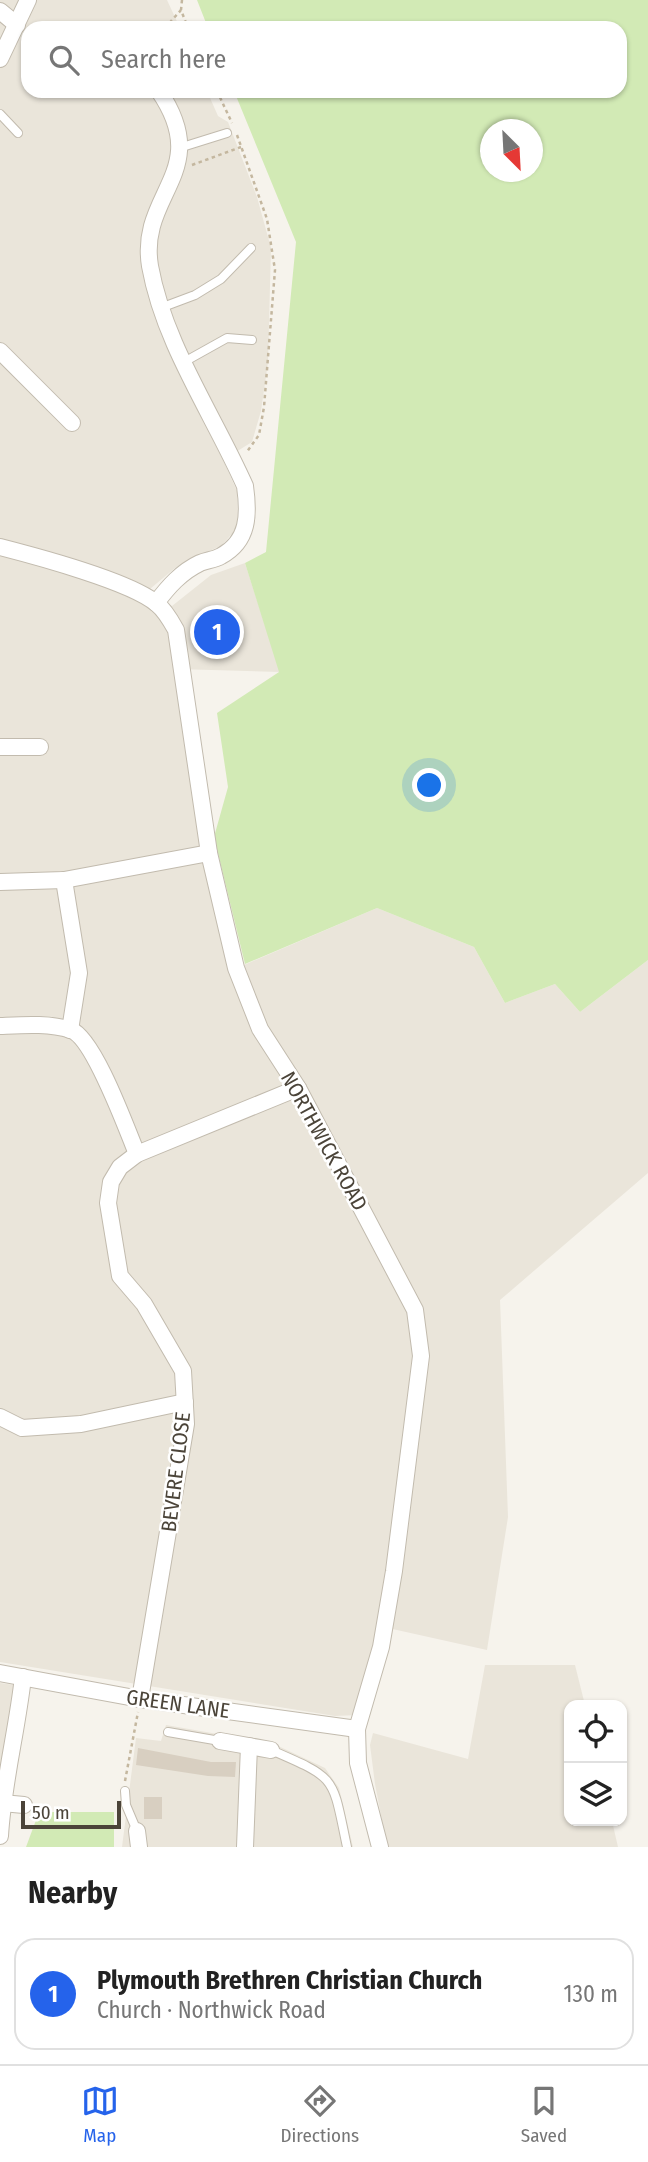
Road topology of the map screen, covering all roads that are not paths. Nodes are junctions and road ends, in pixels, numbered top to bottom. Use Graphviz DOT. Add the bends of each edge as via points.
graph roads {
  1 [pos="29,0"];
  2 [pos="0,11"];
  3 [pos="17,25"];
  4 [pos="0,59"];
  5 [pos="162,98"];
  6 [pos="0,114"];
  7 [pos="18,133"];
  8 [pos="227,133"];
  9 [pos="179,156"];
  10 [pos="251,248"];
  11 [pos="163,307"];
  12 [pos="252,340"];
  13 [pos="0,351"];
  14 [pos="184,362"];
  15 [pos="72,423"];
  16 [pos="0,547"];
  17 [pos="156,603"];
  18 [pos="0,747"];
  19 [pos="40,747"];
  20 [pos="209,853"];
  21 [pos="64,880"];
  22 [pos="0,882"];
  23 [pos="0,1026"];
  24 [pos="70,1030"];
  25 [pos="298,1088"];
  26 [pos="137,1154"];
  27 [pos="185,1402"];
  28 [pos="0,1417"];
  29 [pos="0,1673"];
  30 [pos="23,1677"];
  31 [pos="140,1699"];
  32 [pos="357,1729"];
  33 [pos="168,1732"];
  34 [pos="220,1741"];
  35 [pos="248,1746"];
  36 [pos="271,1750"];
  37 [pos="125,1791"];
  38 [pos="2,1803"];
  39 [pos="24,1805"];
  40 [pos="0,1836"];
  41 [pos="138,1839"];
  42 [pos="245,1847"];
  43 [pos="347,1847"];
  44 [pos="380,1847"];
  1 -- 3 [label="street"];
  2 -- 3 [label="street"];
  3 -- 4 [label="street"];
  5 -- 9 [label="street" via="175,123"];
  6 -- 7 [label="lane"];
  8 -- 9 [label="lane"];
  9 -- 11 [label="street" via="148,235 150,267"];
  10 -- 11 [label="lane" via="220,279"];
  11 -- 14 [label="street"];
  12 -- 14 [label="lane" via="228,338"];
  13 -- 15 [label="street"];
  14 -- 17 [label="street" via="245,486 247,526 239,542 181,575"];
  16 -- 17 [label="street" via="45,558"];
  17 -- 20 [label="street, NORTHWICK ROAD" via="176,630"];
  18 -- 19 [label="street"];
  20 -- 21 [label="street"];
  20 -- 25 [label="street, NORTHWICK ROAD" via="236,968 260,1029"];
  21 -- 22 [label="street"];
  21 -- 24 [label="street" via="79,973"];
  23 -- 24 [label="street"];
  24 -- 26 [label="street" via="79,1034 107,1080"];
  25 -- 26 [label="street, BEVERE CLOSE"];
  25 -- 32 [label="street, NORTHWICK ROAD" via="415,1310 421,1356 392,1584 381,1647"];
  26 -- 27 [label="street, BEVERE CLOSE" via="120,1167 111,1182 108,1203 120,1276 144,1304 183,1371"];
  27 -- 28 [label="street" via="81,1424 22,1428"];
  27 -- 31 [label="street, BEVERE CLOSE" via="184,1437"];
  29 -- 30 [label="street, GREEN LANE"];
  30 -- 31 [label="street, GREEN LANE"];
  30 -- 38 [label="street"];
  31 -- 32 [label="street, GREEN LANE"];
  32 -- 44 [label="street, NORTHWICK ROAD" via="358,1763"];
  33 -- 34 [label="lane"];
  34 -- 35 [label="street"];
  35 -- 36 [label="street"];
  35 -- 42 [label="street"];
  36 -- 43 [label="lane" via="320,1772 331,1783"];
  37 -- 41 [label="lane"];
  38 -- 39 [label="street"];
  38 -- 40 [label="street"];
}
